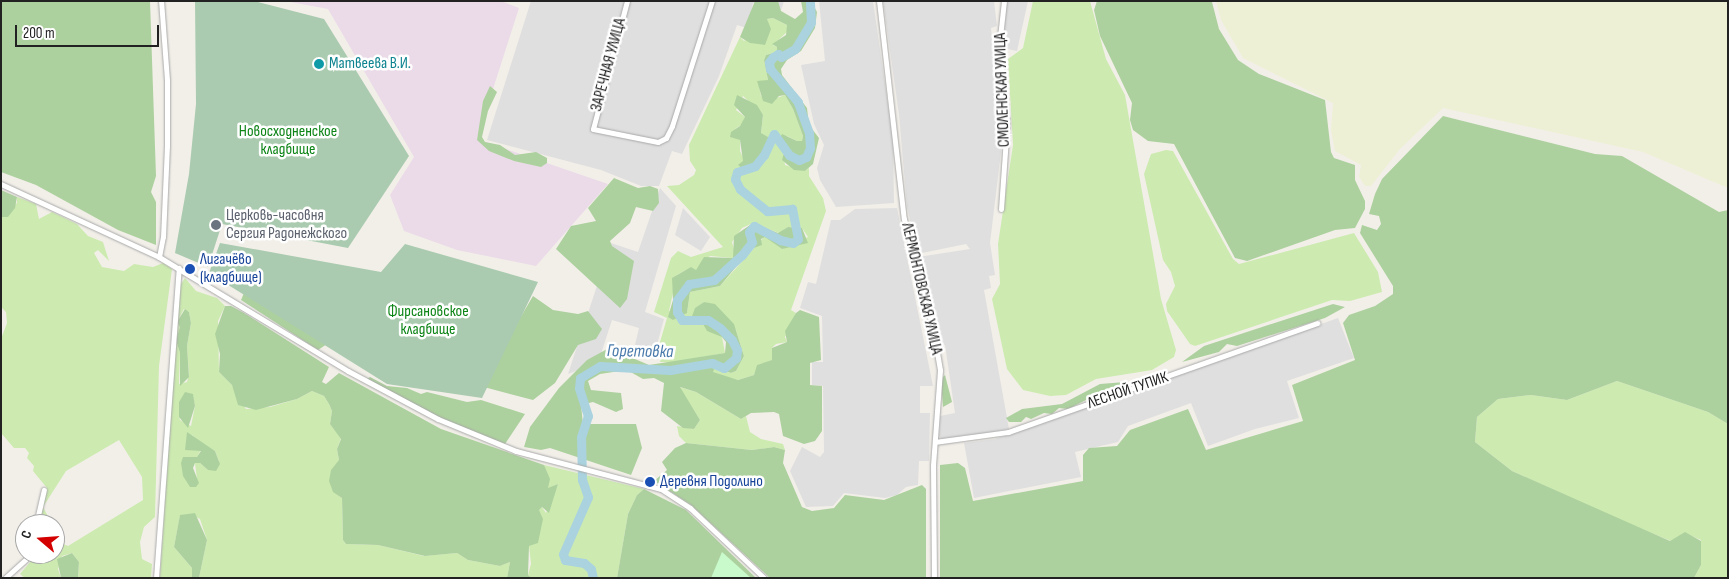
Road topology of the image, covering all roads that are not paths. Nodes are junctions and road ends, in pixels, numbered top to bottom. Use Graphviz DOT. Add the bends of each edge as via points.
graph roads {
  1 [pos="161,1"];
  2 [pos="627,1"];
  3 [pos="712,1"];
  4 [pos="879,1"];
  5 [pos="1004,1"];
  6 [pos="1,184"];
  7 [pos="1001,209"];
  8 [pos="159,257"];
  9 [pos="179,268"];
  10 [pos="1316,323"];
  11 [pos="935,442"];
  12 [pos="44,490"];
  13 [pos="38,514"];
  14 [pos="21,564"];
  15 [pos="5,578"];
  16 [pos="156,578"];
  17 [pos="764,578"];
  18 [pos="934,578"];
  1 -- 8 [label="street" via="167,136 163,237"];
  2 -- 3 [label="street, ЗАРЕЧНАЯ УЛИЦА" via="593,129 658,142 666,138"];
  4 -- 11 [label="street, ЛЕРМОНТОВСКАЯ УЛИЦА" via="904,218 938,361"];
  5 -- 7 [label="street, СМОЛЕНСКАЯ УЛИЦА" via="999,46 1007,123"];
  6 -- 8 [label="street"];
  8 -- 9 [label="street"];
  9 -- 16 [label="street"];
  9 -- 17 [label="street" via="348,371 438,419 516,451 650,485 674,496"];
  10 -- 11 [label="street, ЛЕСНОЙ ТУПИК" via="1008,432"];
  11 -- 18 [label="street, ЛЕРМОНТОВСКАЯ УЛИЦА"];
  12 -- 13 [label="street"];
  14 -- 15 [label="street"];
}
